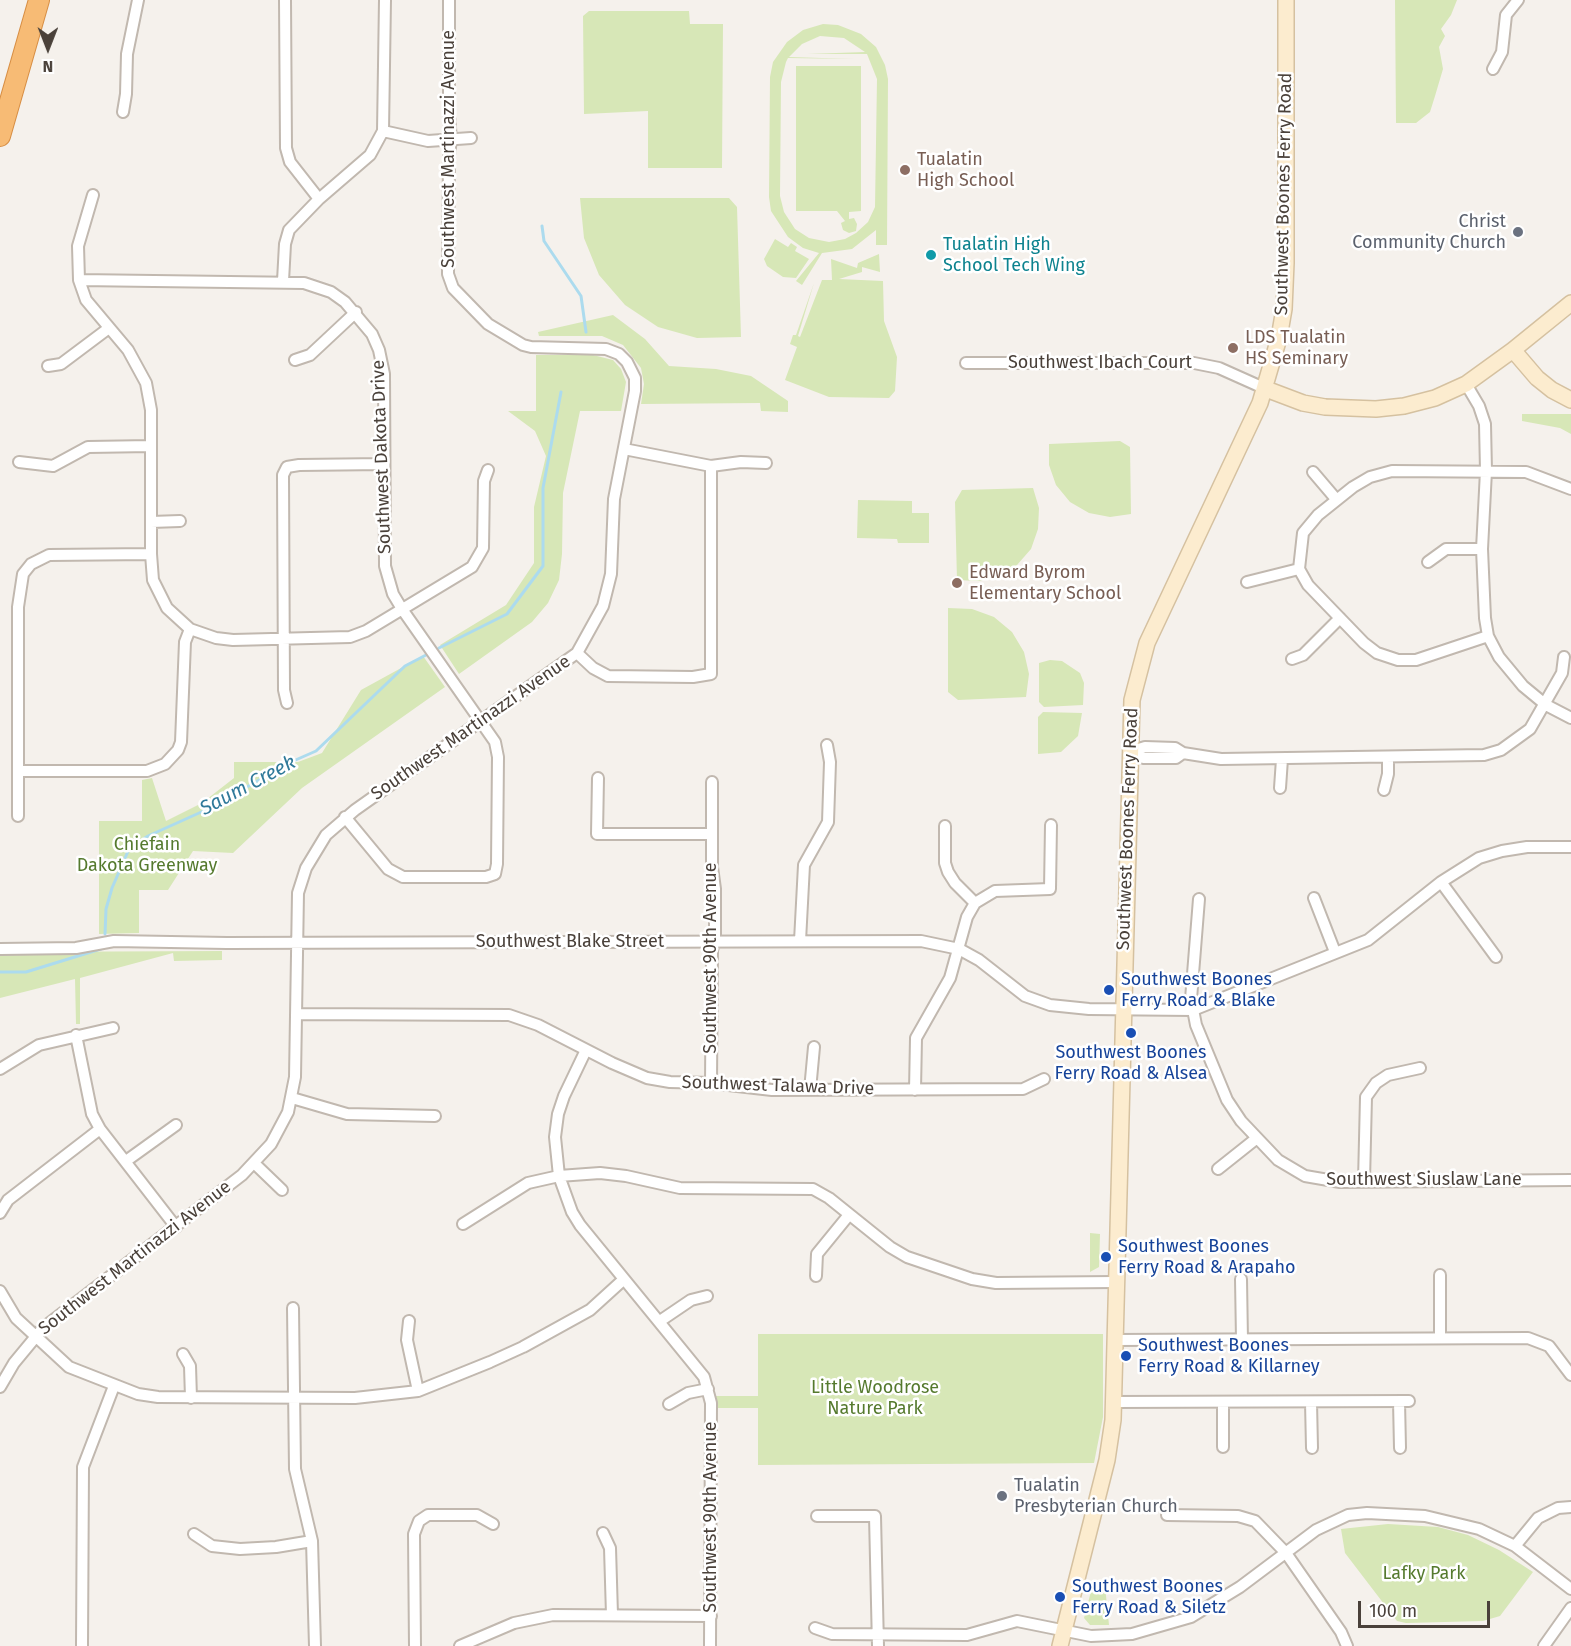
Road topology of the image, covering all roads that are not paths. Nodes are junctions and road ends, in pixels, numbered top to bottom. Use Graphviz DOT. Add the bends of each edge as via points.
graph roads {
  1 [pos="39,0"];
  2 [pos="138,0"];
  3 [pos="285,0"];
  4 [pos="385,0"];
  5 [pos="449,0"];
  6 [pos="1286,0"];
  7 [pos="1518,0"];
  8 [pos="1492,69"];
  9 [pos="123,112"];
  10 [pos="383,131"];
  11 [pos="0,136"];
  12 [pos="471,138"];
  13 [pos="451,139"];
  14 [pos="93,195"];
  15 [pos="319,199"];
  16 [pos="79,280"];
  17 [pos="283,281"];
  18 [pos="1571,303"];
  19 [pos="356,312"];
  20 [pos="109,328"];
  21 [pos="1513,350"];
  22 [pos="295,360"];
  23 [pos="966,363"];
  24 [pos="48,366"];
  25 [pos="1466,384"];
  26 [pos="1266,389"];
  27 [pos="1571,400"];
  28 [pos="151,446"];
  29 [pos="624,449"];
  30 [pos="19,462"];
  31 [pos="766,463"];
  32 [pos="384,464"];
  33 [pos="711,466"];
  34 [pos="488,470"];
  35 [pos="1486,471"];
  36 [pos="1313,472"];
  37 [pos="1571,489"];
  38 [pos="1336,499"];
  39 [pos="180,521"];
  40 [pos="151,522"];
  41 [pos="1482,549"];
  42 [pos="150,554"];
  43 [pos="1428,562"];
  44 [pos="1299,569"];
  45 [pos="1247,582"];
  46 [pos="402,609"];
  47 [pos="1340,618"];
  48 [pos="190,629"];
  49 [pos="1488,636"];
  50 [pos="284,640"];
  51 [pos="577,653"];
  52 [pos="1564,657"];
  53 [pos="1292,659"];
  54 [pos="287,703"];
  55 [pos="1546,705"];
  56 [pos="1571,718"];
  57 [pos="482,721"];
  58 [pos="827,745"];
  59 [pos="1129,752"];
  60 [pos="1388,757"];
  61 [pos="1282,759"];
  62 [pos="18,771"];
  63 [pos="598,778"];
  64 [pos="712,782"];
  65 [pos="1280,788"];
  66 [pos="1384,790"];
  67 [pos="18,816"];
  68 [pos="345,817"];
  69 [pos="1051,825"];
  70 [pos="945,826"];
  71 [pos="712,834"];
  72 [pos="1571,847"];
  73 [pos="1441,882"];
  74 [pos="1314,898"];
  75 [pos="1198,899"];
  76 [pos="975,903"];
  77 [pos="800,940"];
  78 [pos="715,941"];
  79 [pos="296,942"];
  80 [pos="0,949"];
  81 [pos="959,950"];
  82 [pos="1335,952"];
  83 [pos="1496,957"];
  84 [pos="1123,1010"];
  85 [pos="1193,1010"];
  86 [pos="296,1014"];
  87 [pos="113,1028"];
  88 [pos="76,1035"];
  89 [pos="814,1047"];
  90 [pos="586,1050"];
  91 [pos="0,1068"];
  92 [pos="1420,1068"];
  93 [pos="1044,1080"];
  94 [pos="711,1083"];
  95 [pos="810,1090"];
  96 [pos="915,1090"];
  97 [pos="292,1098"];
  98 [pos="435,1116"];
  99 [pos="176,1125"];
  100 [pos="100,1129"];
  101 [pos="1257,1138"];
  102 [pos="126,1161"];
  103 [pos="255,1164"];
  104 [pos="1218,1169"];
  105 [pos="559,1176"];
  106 [pos="1571,1180"];
  107 [pos="1364,1181"];
  108 [pos="282,1190"];
  109 [pos="0,1213"];
  110 [pos="848,1216"];
  111 [pos="463,1224"];
  112 [pos="176,1227"];
  113 [pos="1440,1275"];
  114 [pos="816,1276"];
  115 [pos="1241,1279"];
  116 [pos="623,1280"];
  117 [pos="1116,1282"];
  118 [pos="0,1291"];
  119 [pos="707,1296"];
  120 [pos="293,1308"];
  121 [pos="660,1321"];
  122 [pos="410,1322"];
  123 [pos="34,1337"];
  124 [pos="1440,1338"];
  125 [pos="1115,1340"];
  126 [pos="1242,1340"];
  127 [pos="183,1354"];
  128 [pos="1571,1375"];
  129 [pos="114,1386"];
  130 [pos="0,1387"];
  131 [pos="708,1389"];
  132 [pos="418,1391"];
  133 [pos="295,1397"];
  134 [pos="191,1398"];
  135 [pos="1114,1402"];
  136 [pos="1223,1402"];
  137 [pos="1311,1402"];
  138 [pos="669,1404"];
  139 [pos="1223,1448"];
  140 [pos="1312,1448"];
  141 [pos="1400,1448"];
  142 [pos="1571,1507"];
  143 [pos="1167,1515"];
  144 [pos="817,1516"];
  145 [pos="493,1524"];
  146 [pos="603,1533"];
  147 [pos="194,1534"];
  148 [pos="312,1541"];
  149 [pos="1515,1546"];
  150 [pos="1286,1553"];
  151 [pos="1571,1589"];
  152 [pos="1571,1608"];
  153 [pos="612,1615"];
  154 [pos="711,1616"];
  155 [pos="815,1628"];
  156 [pos="1062,1639"];
  157 [pos="878,1641"];
  158 [pos="968,1641"];
  159 [pos="82,1646"];
  160 [pos="315,1646"];
  161 [pos="415,1646"];
  162 [pos="460,1646"];
  163 [pos="710,1646"];
  164 [pos="1347,1646"];
  165 [pos="1544,1646"];
  1 -- 11 [label="highway"];
  2 -- 9 [label="street" via="127,54"];
  3 -- 15 [label="street" via="286,148 290,162"];
  4 -- 10 [label="street"];
  5 -- 13 [label="street, Southwest Martinazzi Avenue"];
  6 -- 26 [label="main road, Southwest Boones Ferry Road" via="1284,309"];
  7 -- 8 [label="street" via="1506,15 1502,52"];
  10 -- 13 [label="street" via="428,141"];
  10 -- 15 [label="street" via="370,155"];
  12 -- 13 [label="street"];
  13 -- 29 [label="street, Southwest Martinazzi Avenue" via="448,274 453,288 488,324 523,345 595,346 619,354 631,368 635,385"];
  14 -- 16 [label="street" via="78,246"];
  15 -- 17 [label="street" via="289,230"];
  16 -- 17 [label="street, Southwest Dakota Drive"];
  16 -- 20 [label="street" via="86,300"];
  17 -- 19 [label="street, Southwest Dakota Drive" via="324,289"];
  18 -- 21 [label="main road"];
  19 -- 22 [label="street" via="310,355"];
  19 -- 32 [label="street, Southwest Dakota Drive" via="372,334 382,360"];
  20 -- 24 [label="street" via="61,364"];
  20 -- 28 [label="street" via="128,350 146,383"];
  21 -- 25 [label="main road"];
  21 -- 27 [label="main road" via="1537,378"];
  23 -- 26 [label="street, Southwest Ibach Court" via="1194,363 1219,368"];
  25 -- 26 [label="main road" via="1424,402 1376,409 1314,406"];
  25 -- 35 [label="street" via="1484,417"];
  26 -- 59 [label="main road, Southwest Boones Ferry Road" via="1147,644 1133,691"];
  28 -- 30 [label="street" via="88,447 52,466"];
  28 -- 40 [label="street"];
  29 -- 33 [label="street"];
  29 -- 51 [label="street, Southwest Martinazzi Avenue" via="612,511 608,590"];
  31 -- 33 [label="street"];
  32 -- 46 [label="street, Southwest Dakota Drive" via="385,566"];
  32 -- 50 [label="street" via="287,467 283,476"];
  33 -- 51 [label="street" via="711,674 608,676"];
  34 -- 46 [label="street" via="479,558 459,577"];
  35 -- 37 [label="street" via="1526,472"];
  35 -- 38 [label="street" via="1392,471 1370,477"];
  35 -- 41 [label="street"];
  36 -- 38 [label="street"];
  38 -- 44 [label="street" via="1303,533"];
  39 -- 40 [label="street"];
  40 -- 42 [label="street"];
  41 -- 43 [label="street" via="1446,549"];
  41 -- 49 [label="street"];
  42 -- 48 [label="street" via="159,595"];
  42 -- 62 [label="street" via="49,555 31,564 23,574 18,607"];
  44 -- 45 [label="street"];
  44 -- 47 [label="street" via="1308,585"];
  46 -- 50 [label="street" via="350,637"];
  46 -- 57 [label="street, Southwest Dakota Drive"];
  47 -- 49 [label="street" via="1377,653 1398,660 1416,660"];
  47 -- 53 [label="street" via="1303,655"];
  48 -- 50 [label="street" via="216,638"];
  48 -- 62 [label="street" via="185,642 181,742 165,764 147,771"];
  49 -- 55 [label="street" via="1510,672"];
  50 -- 54 [label="street"];
  51 -- 57 [label="street, Southwest Martinazzi Avenue"];
  52 -- 55 [label="street" via="1562,673"];
  55 -- 56 [label="street"];
  55 -- 60 [label="street" via="1530,729 1501,750 1484,755"];
  57 -- 68 [label="street, Southwest Martinazzi Avenue"];
  57 -- 68 [label="street, Southwest Dakota Drive" via="495,742 498,757 495,874 403,877 388,869"];
  58 -- 77 [label="street" via="828,822 804,865"];
  59 -- 61 [label="street" via="1144,758 1176,758 1183,753 1221,759"];
  59 -- 84 [label="main road, Southwest Boones Ferry Road"];
  60 -- 61 [label="street"];
  60 -- 66 [label="street"];
  61 -- 65 [label="street"];
  62 -- 67 [label="street"];
  63 -- 71 [label="street" via="597,834"];
  64 -- 71 [label="street, Southwest 90th Avenue"];
  68 -- 79 [label="street, Southwest Martinazzi Avenue" via="322,840 306,868 298,893"];
  69 -- 76 [label="street" via="1050,889 995,891"];
  70 -- 76 [label="street" via="948,872"];
  71 -- 78 [label="street, Southwest 90th Avenue"];
  72 -- 73 [label="street" via="1502,851 1479,858"];
  73 -- 82 [label="street" via="1368,940"];
  73 -- 83 [label="street"];
  74 -- 82 [label="street"];
  75 -- 85 [label="street, Southwest Siuslaw Lane"];
  76 -- 81 [label="street" via="963,926"];
  77 -- 78 [label="street, Southwest Blake Street"];
  77 -- 81 [label="street, Southwest Blake Street" via="921,941"];
  78 -- 79 [label="street, Southwest Blake Street"];
  78 -- 94 [label="street, Southwest 90th Avenue"];
  79 -- 80 [label="street, Southwest Blake Street" via="114,940 76,948"];
  79 -- 86 [label="street, Southwest Martinazzi Avenue"];
  81 -- 84 [label="street, Southwest Blake Street" via="979,960 1012,988 1040,1002 1070,1008"];
  81 -- 96 [label="street" via="950,978 916,1038"];
  82 -- 85 [label="street"];
  84 -- 85 [label="street, Southwest Blake Street"];
  84 -- 117 [label="main road, Southwest Boones Ferry Road"];
  85 -- 101 [label="street, Southwest Siuslaw Lane" via="1227,1100"];
  86 -- 90 [label="street, Southwest Talawa Drive" via="508,1015 538,1025"];
  86 -- 97 [label="street, Southwest Martinazzi Avenue"];
  87 -- 88 [label="street"];
  88 -- 91 [label="street" via="39,1045"];
  88 -- 100 [label="street" via="87,1097"];
  89 -- 95 [label="street"];
  90 -- 94 [label="street, Southwest Talawa Drive" via="647,1078"];
  90 -- 105 [label="street, Southwest 90th Avenue" via="558,1114 555,1137"];
  92 -- 107 [label="street" via="1388,1075 1366,1097"];
  93 -- 96 [label="street, Southwest Talawa Drive" via="1023,1089"];
  94 -- 95 [label="street, Southwest Talawa Drive"];
  95 -- 96 [label="street, Southwest Talawa Drive"];
  97 -- 98 [label="street" via="347,1114"];
  97 -- 103 [label="street, Southwest Martinazzi Avenue" via="271,1144"];
  99 -- 102 [label="street"];
  100 -- 102 [label="street"];
  100 -- 109 [label="street" via="8,1200"];
  101 -- 104 [label="street"];
  101 -- 107 [label="street, Southwest Siuslaw Lane" via="1278,1160 1305,1176 1340,1182"];
  102 -- 112 [label="street"];
  103 -- 108 [label="street"];
  103 -- 112 [label="street, Southwest Martinazzi Avenue"];
  105 -- 110 [label="street" via="600,1173 680,1188 813,1189"];
  105 -- 111 [label="street" via="528,1183"];
  105 -- 116 [label="street, Southwest 90th Avenue" via="572,1212"];
  106 -- 107 [label="street, Southwest Siuslaw Lane"];
  110 -- 114 [label="street" via="817,1254"];
  110 -- 117 [label="street" via="907,1257 972,1279 996,1283"];
  112 -- 123 [label="street, Southwest Martinazzi Avenue"];
  113 -- 124 [label="street"];
  115 -- 126 [label="street"];
  116 -- 121 [label="street, Southwest 90th Avenue"];
  116 -- 132 [label="street" via="590,1310 523,1347"];
  117 -- 125 [label="main road, Southwest Boones Ferry Road"];
  118 -- 123 [label="street" via="16,1318"];
  119 -- 121 [label="street" via="691,1300"];
  120 -- 133 [label="street"];
  121 -- 131 [label="street, Southwest 90th Avenue" via="697,1367"];
  122 -- 132 [label="street" via="407,1340"];
  123 -- 129 [label="street" via="69,1367"];
  123 -- 130 [label="street, Southwest Martinazzi Avenue"];
  124 -- 126 [label="street"];
  124 -- 128 [label="street" via="1536,1339 1553,1351"];
  125 -- 126 [label="street"];
  125 -- 135 [label="main road, Southwest Boones Ferry Road"];
  127 -- 134 [label="street" via="190,1366"];
  129 -- 134 [label="street" via="148,1396"];
  129 -- 159 [label="street" via="83,1467"];
  131 -- 138 [label="street" via="688,1393"];
  131 -- 154 [label="street, Southwest 90th Avenue"];
  132 -- 133 [label="street" via="355,1398"];
  133 -- 134 [label="street"];
  133 -- 148 [label="street" via="297,1484"];
  135 -- 136 [label="street"];
  135 -- 156 [label="main road, Southwest Boones Ferry Road" via="1107,1460"];
  136 -- 137 [label="street"];
  136 -- 139 [label="street"];
  137 -- 140 [label="street"];
  137 -- 141 [label="street" via="1404,1401"];
  142 -- 149 [label="street" via="1558,1508 1538,1518"];
  143 -- 150 [label="street" via="1238,1516 1255,1521"];
  144 -- 157 [label="street" via="875,1516"];
  145 -- 161 [label="street" via="477,1515 428,1515 419,1521 414,1534"];
  146 -- 153 [label="street" via="610,1548"];
  147 -- 148 [label="street" via="212,1546 240,1549"];
  148 -- 160 [label="street"];
  149 -- 150 [label="street" via="1446,1519 1367,1513 1348,1515 1327,1524"];
  149 -- 151 [label="street"];
  150 -- 156 [label="street" via="1191,1617 1162,1627 1105,1637"];
  150 -- 164 [label="street"];
  152 -- 165 [label="street"];
  153 -- 154 [label="street"];
  153 -- 162 [label="street" via="532,1617"];
  154 -- 163 [label="street, Southwest 90th Avenue"];
  155 -- 157 [label="street"];
  156 -- 158 [label="street" via="1017,1621"];
  157 -- 158 [label="street"];
}
